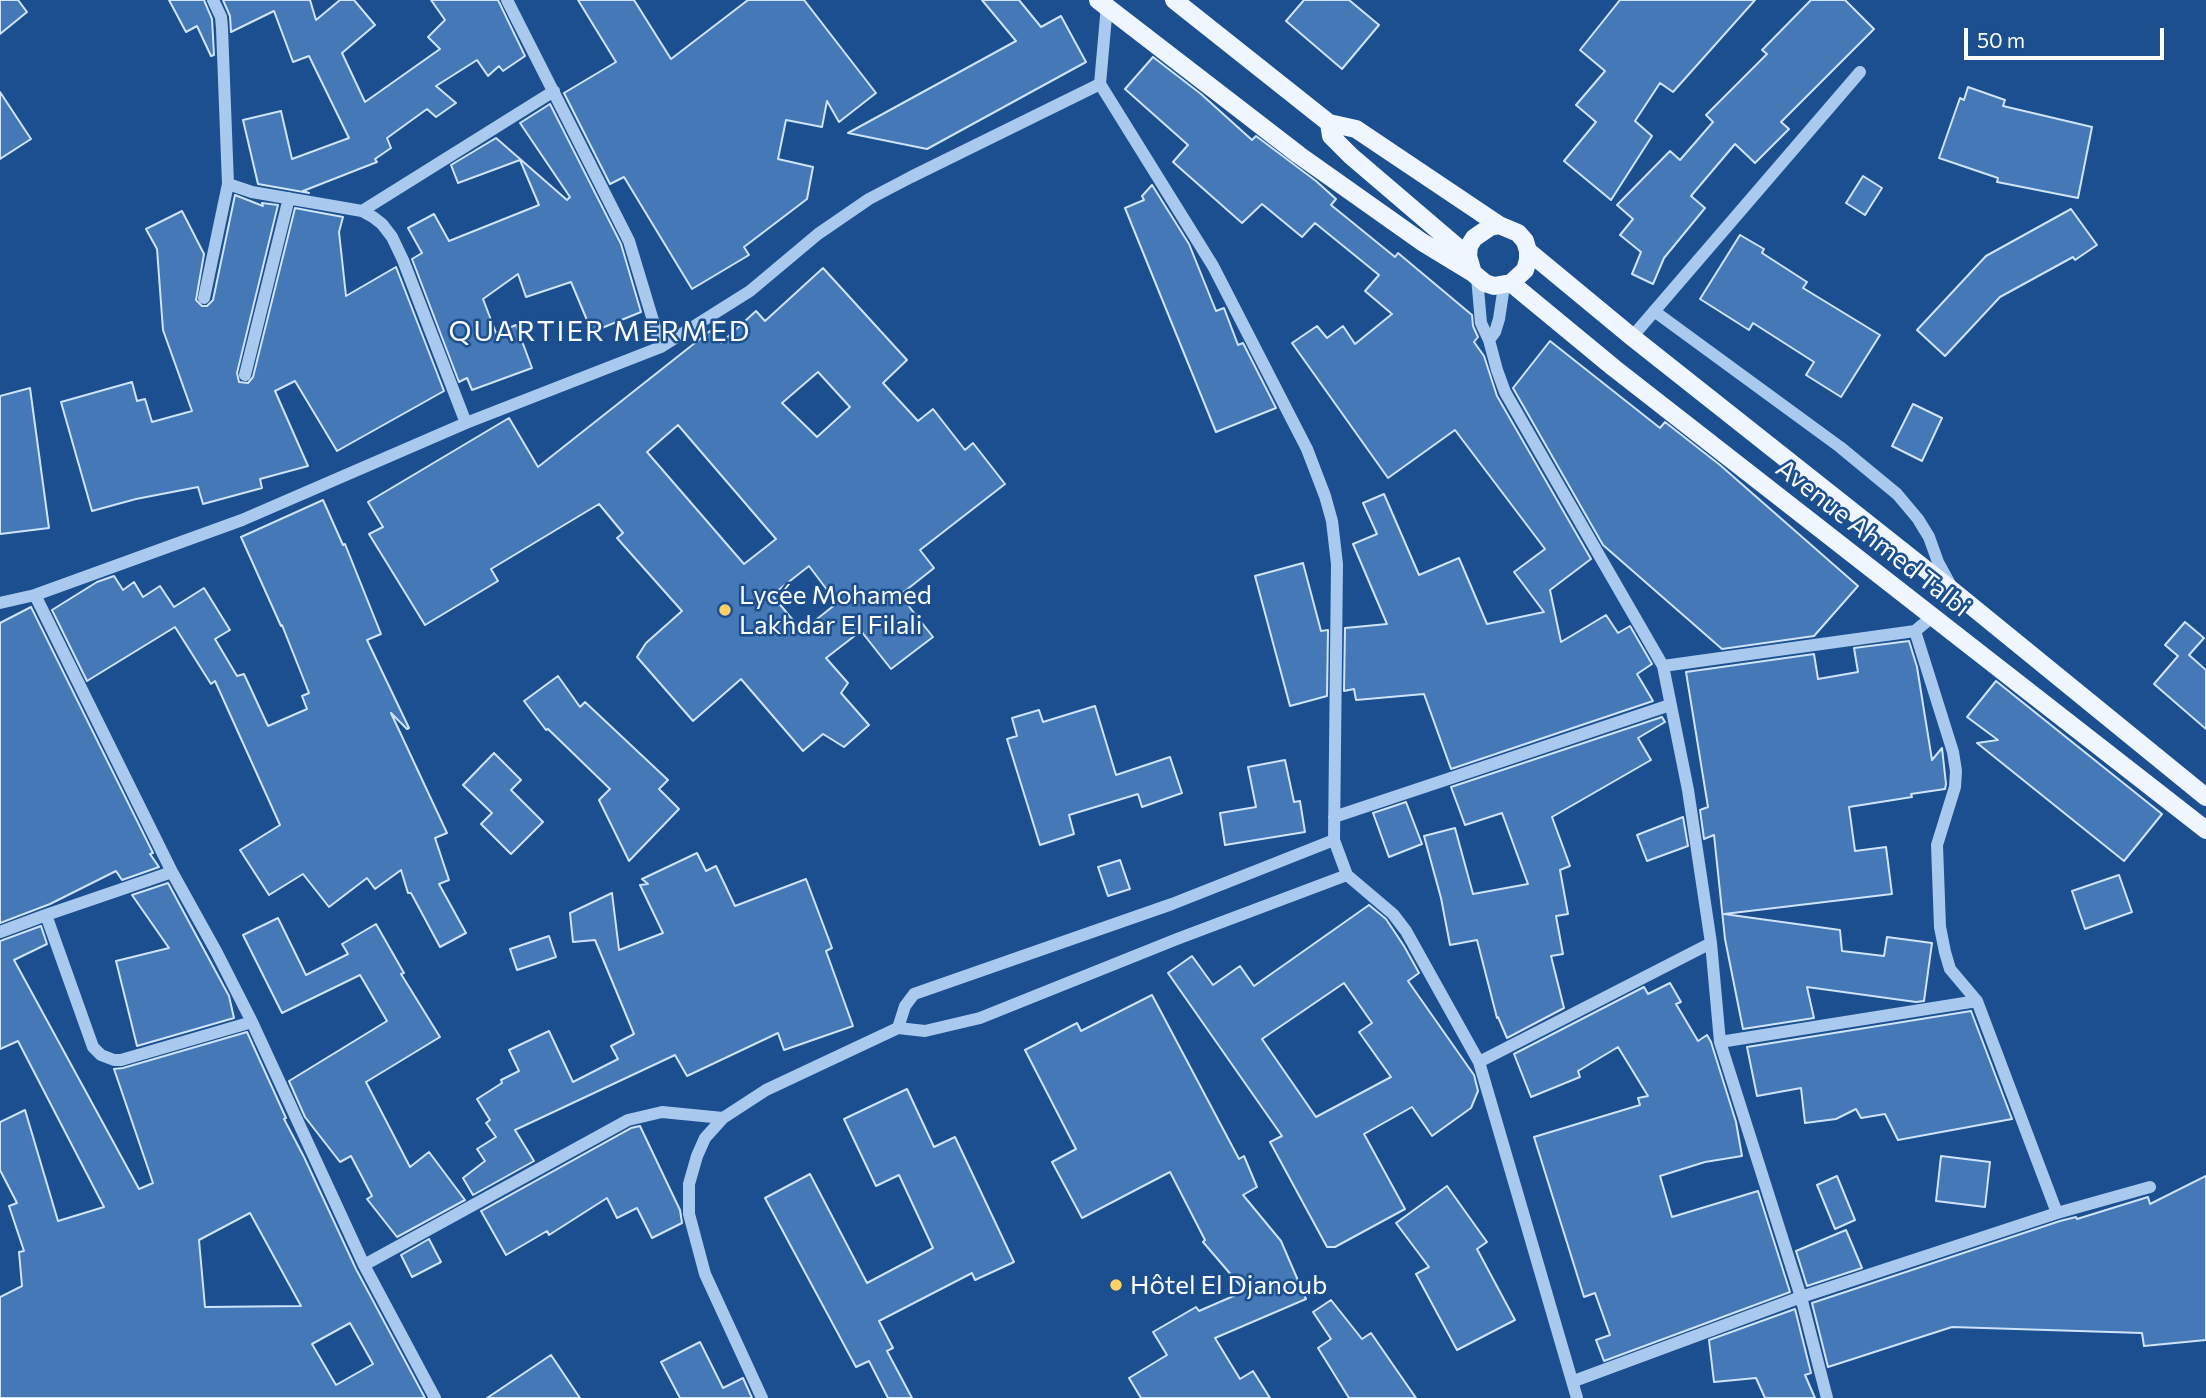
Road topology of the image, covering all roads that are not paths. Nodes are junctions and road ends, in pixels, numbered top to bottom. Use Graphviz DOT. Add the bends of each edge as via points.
graph roads {
  1 [pos="213,0"];
  2 [pos="507,0"];
  3 [pos="1174,0"];
  4 [pos="1103,3"];
  5 [pos="1860,72"];
  6 [pos="1100,84"];
  7 [pos="554,91"];
  8 [pos="1329,123"];
  9 [pos="228,184"];
  10 [pos="289,198"];
  11 [pos="362,211"];
  12 [pos="1499,225"];
  13 [pos="1528,251"];
  14 [pos="1473,269"];
  15 [pos="1507,285"];
  16 [pos="204,298"];
  17 [pos="1654,311"];
  18 [pos="1632,337"];
  19 [pos="1489,340"];
  20 [pos="661,347"];
  21 [pos="245,375"];
  22 [pos="466,424"];
  23 [pos="1953,591"];
  24 [pos="35,595"];
  25 [pos="0,603"];
  26 [pos="1932,617"];
  27 [pos="1914,631"];
  28 [pos="1662,666"];
  29 [pos="1670,705"];
  30 [pos="2206,796"];
  31 [pos="1334,817"];
  32 [pos="2206,830"];
  33 [pos="1334,840"];
  34 [pos="172,872"];
  35 [pos="1347,875"];
  36 [pos="46,915"];
  37 [pos="0,932"];
  38 [pos="1711,943"];
  39 [pos="1977,1001"];
  40 [pos="252,1022"];
  41 [pos="898,1027"];
  42 [pos="1720,1042"];
  43 [pos="1479,1062"];
  44 [pos="723,1118"];
  45 [pos="2150,1187"];
  46 [pos="2057,1213"];
  47 [pos="364,1265"];
  48 [pos="1801,1297"];
  49 [pos="1574,1381"];
  50 [pos="435,1398"];
  51 [pos="762,1398"];
  52 [pos="1577,1398"];
  53 [pos="1827,1398"];
  1 -- 9 [label="street" via="222,28"];
  2 -- 7 [label="street"];
  3 -- 8 [label="main road"];
  4 -- 6 [label="street"];
  4 -- 14 [label="main road" via="1298,155 1422,242"];
  5 -- 17 [label="street"];
  6 -- 20 [label="street" via="869,199 818,234 750,291"];
  6 -- 31 [label="street" via="1213,266 1307,449 1325,496 1337,564"];
  7 -- 11 [label="street"];
  7 -- 20 [label="street" via="629,241"];
  8 -- 12 [label="main road" via="1356,129"];
  8 -- 14 [label="main road" via="1331,136"];
  9 -- 10 [label="street"];
  9 -- 16 [label="street"];
  10 -- 11 [label="street"];
  10 -- 21 [label="street"];
  11 -- 22 [label="street" via="392,237"];
  12 -- 13 [label="main road" via="1518,233"];
  12 -- 14 [label="main road" via="1474,238 1469,246"];
  13 -- 15 [label="main road" via="1525,270"];
  13 -- 18 [label="main road"];
  14 -- 15 [label="main road" via="1485,283"];
  14 -- 19 [label="street" via="1481,323"];
  15 -- 19 [label="street"];
  15 -- 26 [label="main road, Avenue Ahmed Talbi"];
  17 -- 18 [label="street"];
  17 -- 23 [label="street" via="1897,494 1929,537"];
  18 -- 23 [label="main road"];
  19 -- 28 [label="street" via="1506,392"];
  20 -- 22 [label="street"];
  22 -- 24 [label="street" via="242,520"];
  23 -- 30 [label="main road"];
  24 -- 25 [label="street"];
  24 -- 34 [label="street"];
  26 -- 27 [label="street"];
  26 -- 32 [label="main road, Avenue Ahmed Talbi"];
  27 -- 28 [label="street"];
  27 -- 39 [label="street" via="1956,771 1937,845 1940,928 1950,969"];
  28 -- 29 [label="street"];
  29 -- 31 [label="street"];
  29 -- 38 [label="street"];
  31 -- 33 [label="street"];
  33 -- 35 [label="street"];
  33 -- 41 [label="street" via="1172,904 914,994"];
  34 -- 36 [label="street"];
  34 -- 40 [label="street"];
  35 -- 41 [label="street" via="979,1018 925,1031"];
  35 -- 43 [label="street" via="1399,922"];
  36 -- 37 [label="street"];
  36 -- 40 [label="street" via="93,1047 101,1055 121,1060"];
  38 -- 42 [label="street"];
  38 -- 43 [label="street"];
  39 -- 42 [label="street"];
  39 -- 46 [label="street"];
  40 -- 47 [label="street"];
  41 -- 44 [label="street" via="766,1090"];
  42 -- 48 [label="street"];
  43 -- 49 [label="street"];
  44 -- 47 [label="street" via="662,1112 628,1120"];
  44 -- 51 [label="street" via="697,1156 689,1184 690,1214 705,1274"];
  45 -- 46 [label="street"];
  46 -- 48 [label="street"];
  47 -- 50 [label="street"];
  48 -- 49 [label="street"];
  48 -- 53 [label="street"];
  49 -- 52 [label="street"];
}
